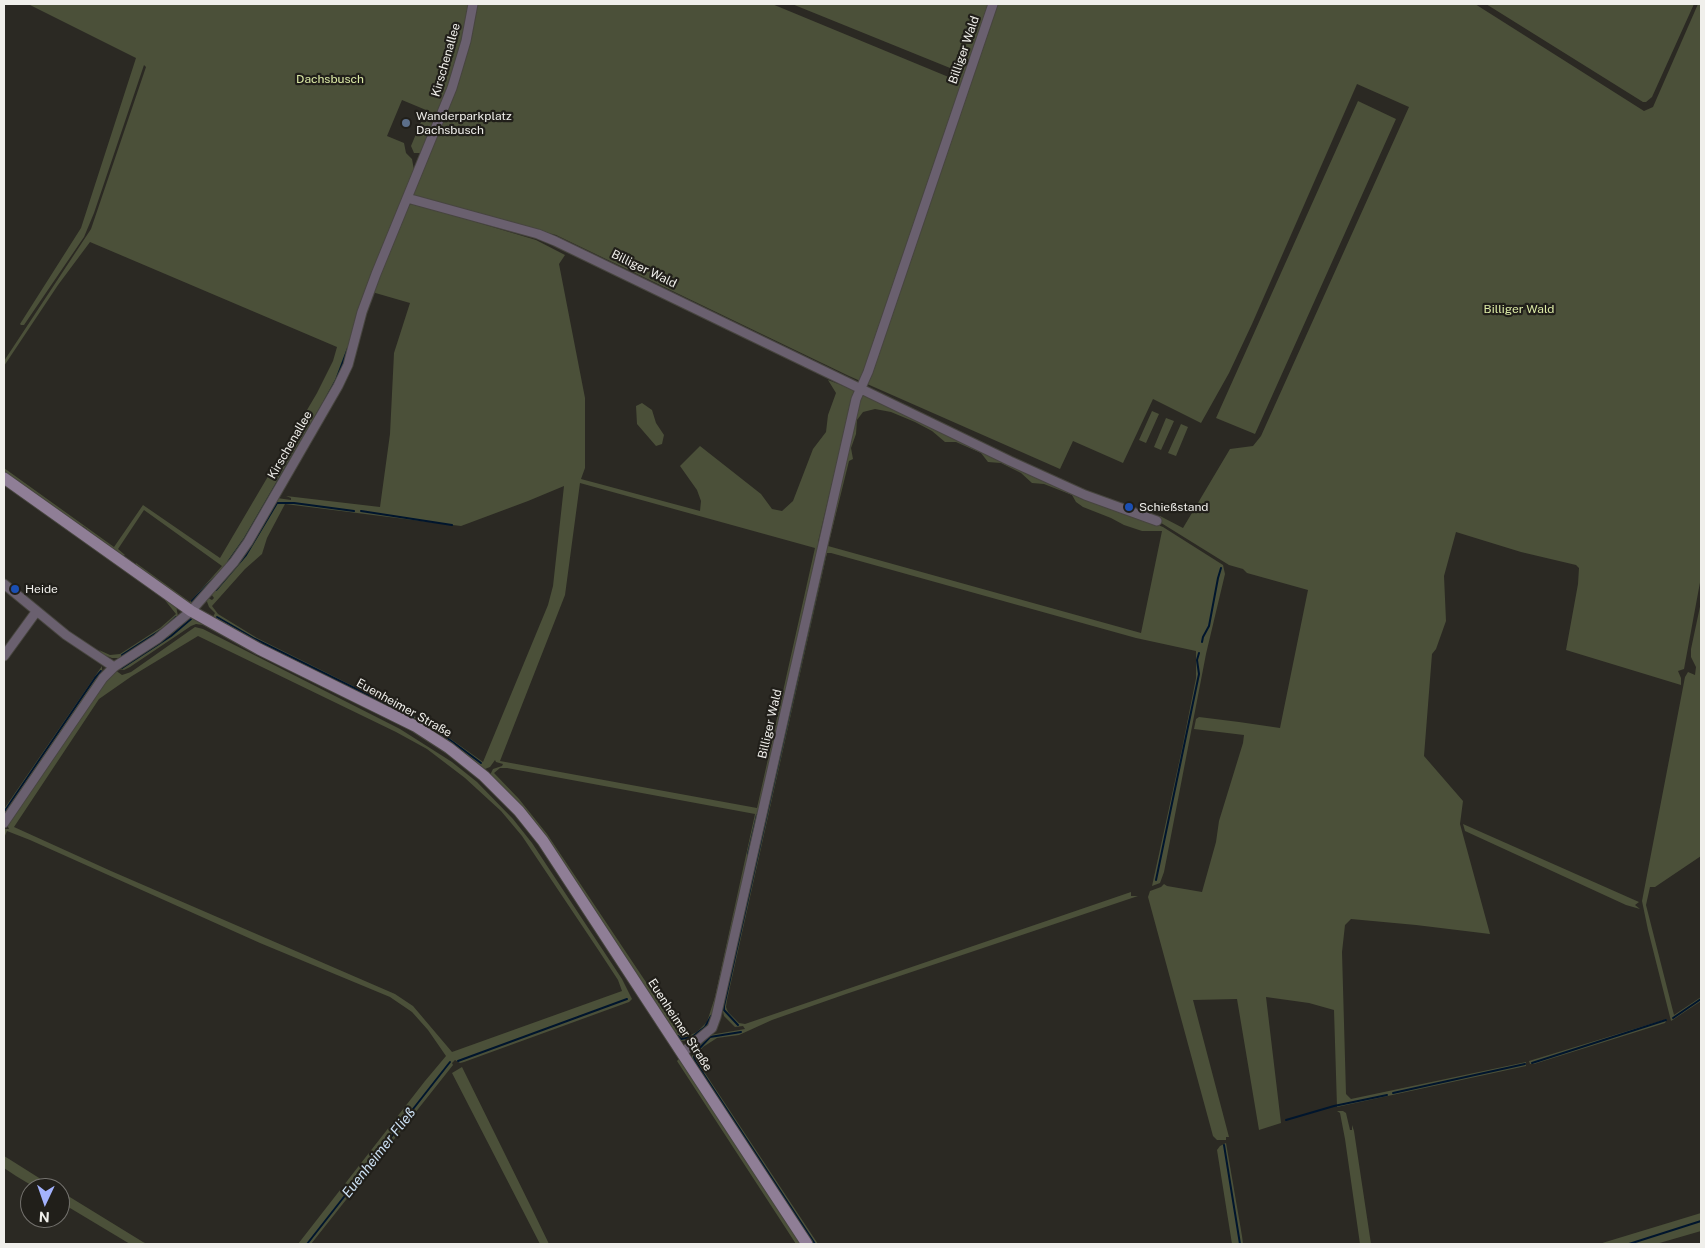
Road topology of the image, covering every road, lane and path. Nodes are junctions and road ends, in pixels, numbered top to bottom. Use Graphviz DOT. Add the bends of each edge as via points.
graph roads {
  1 [pos="473,4"];
  2 [pos="993,4"];
  3 [pos="407,198"];
  4 [pos="862,388"];
  5 [pos="4,478"];
  6 [pos="1157,521"];
  7 [pos="4,584"];
  8 [pos="191,611"];
  9 [pos="36,612"];
  10 [pos="4,656"];
  11 [pos="114,667"];
  12 [pos="4,823"];
  13 [pos="682,1054"];
  14 [pos="806,1244"];
  1 -- 3 [label="street, Kirschenallee" via="452,88"];
  2 -- 4 [label="street, Billiger Wald"];
  3 -- 4 [label="street, Billiger Wald" via="555,241"];
  3 -- 8 [label="street, Kirschenallee" via="368,296 342,380 242,551"];
  4 -- 6 [label="street, Billiger Wald" via="1010,461"];
  4 -- 13 [label="street, Billiger Wald" via="856,399 716,1017 712,1028"];
  5 -- 8 [label="main road, Euenheimer Straße"];
  7 -- 9 [label="street"];
  8 -- 11 [label="street, Kirschenallee" via="157,639"];
  8 -- 13 [label="main road, Euenheimer Straße" via="259,649 415,726 484,776 514,805 543,841"];
  9 -- 10 [label="street"];
  9 -- 11 [label="street"];
  11 -- 12 [label="street, Kirschenallee" via="99,683"];
  13 -- 14 [label="main road, Euenheimer Straße"];
}
